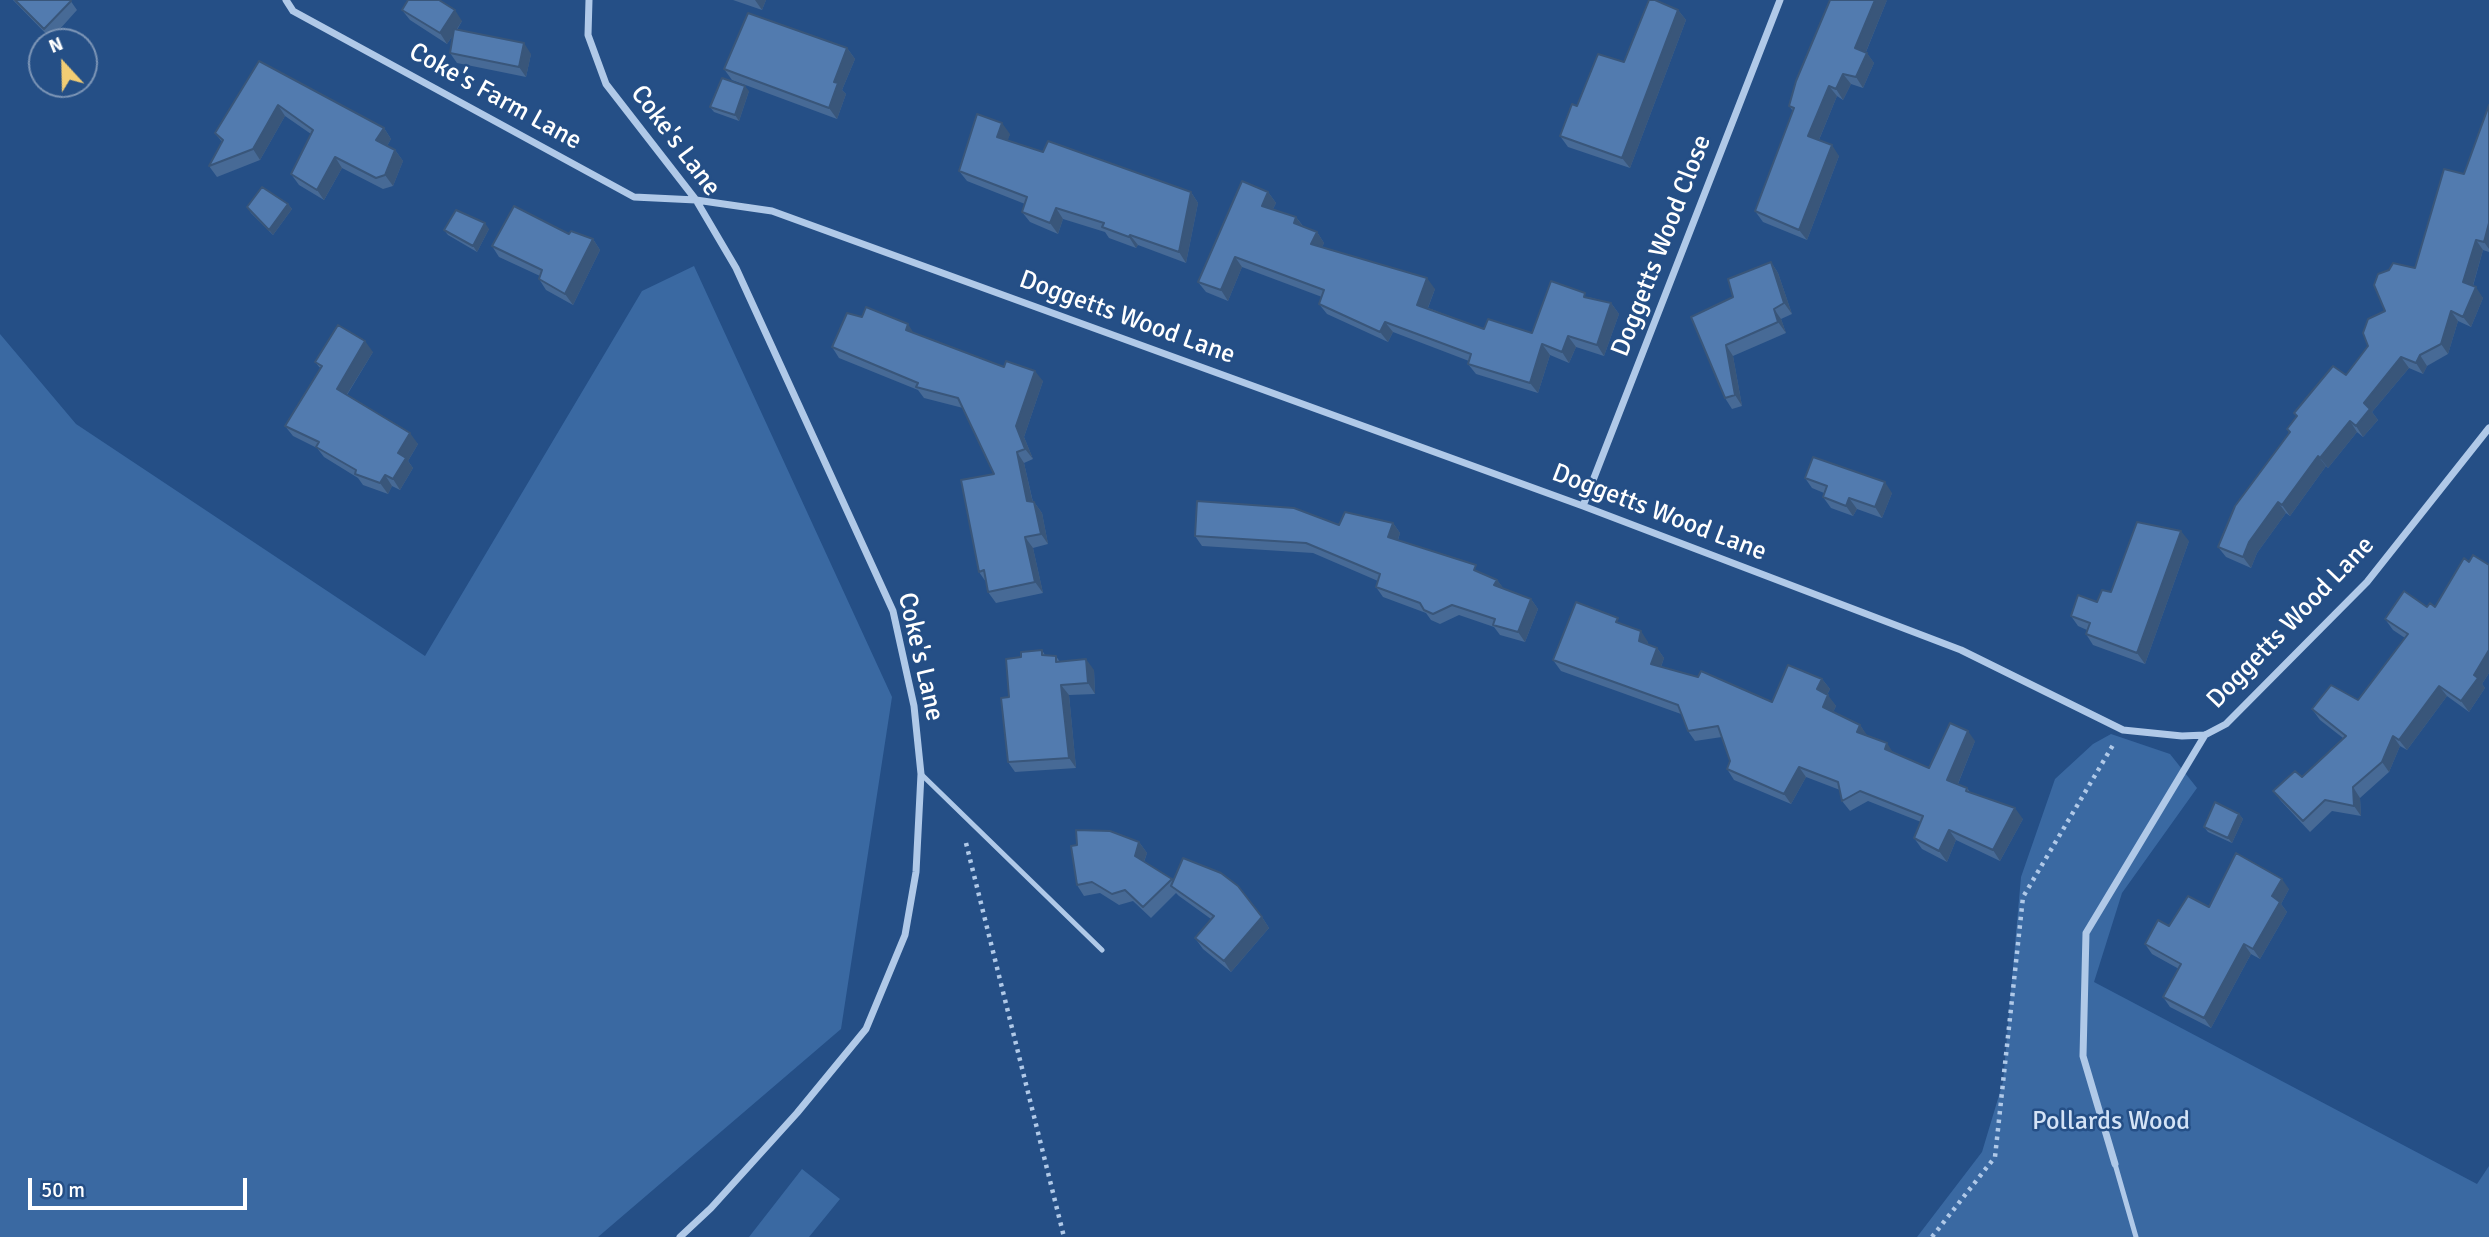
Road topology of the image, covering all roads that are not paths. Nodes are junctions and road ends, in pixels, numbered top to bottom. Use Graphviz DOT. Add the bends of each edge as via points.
graph roads {
  1 [pos="286,0"];
  2 [pos="589,0"];
  3 [pos="1780,0"];
  4 [pos="696,200"];
  5 [pos="2489,428"];
  6 [pos="1583,506"];
  7 [pos="2205,735"];
  8 [pos="921,774"];
  9 [pos="1102,950"];
  10 [pos="2115,1164"];
  11 [pos="680,1237"];
  12 [pos="2136,1237"];
  1 -- 4 [label="street, Coke's Farm Lane" via="293,11 634,197"];
  2 -- 4 [label="street, Coke's Lane" via="588,35 606,84"];
  3 -- 6 [label="street, Doggetts Wood Close"];
  4 -- 6 [label="street, Doggetts Wood Lane" via="772,211"];
  4 -- 8 [label="street, Coke's Lane" via="736,268 893,611 914,706"];
  5 -- 7 [label="street, Doggetts Wood Lane" via="2367,582 2226,724"];
  6 -- 7 [label="street, Doggetts Wood Lane" via="1961,650 2123,730"];
  7 -- 10 [label="street" via="2086,933 2083,1056"];
  8 -- 9 [label="lane"];
  8 -- 11 [label="street, Coke's Lane" via="916,872 905,935 866,1029 762,1151"];
  10 -- 12 [label="lane"];
}
